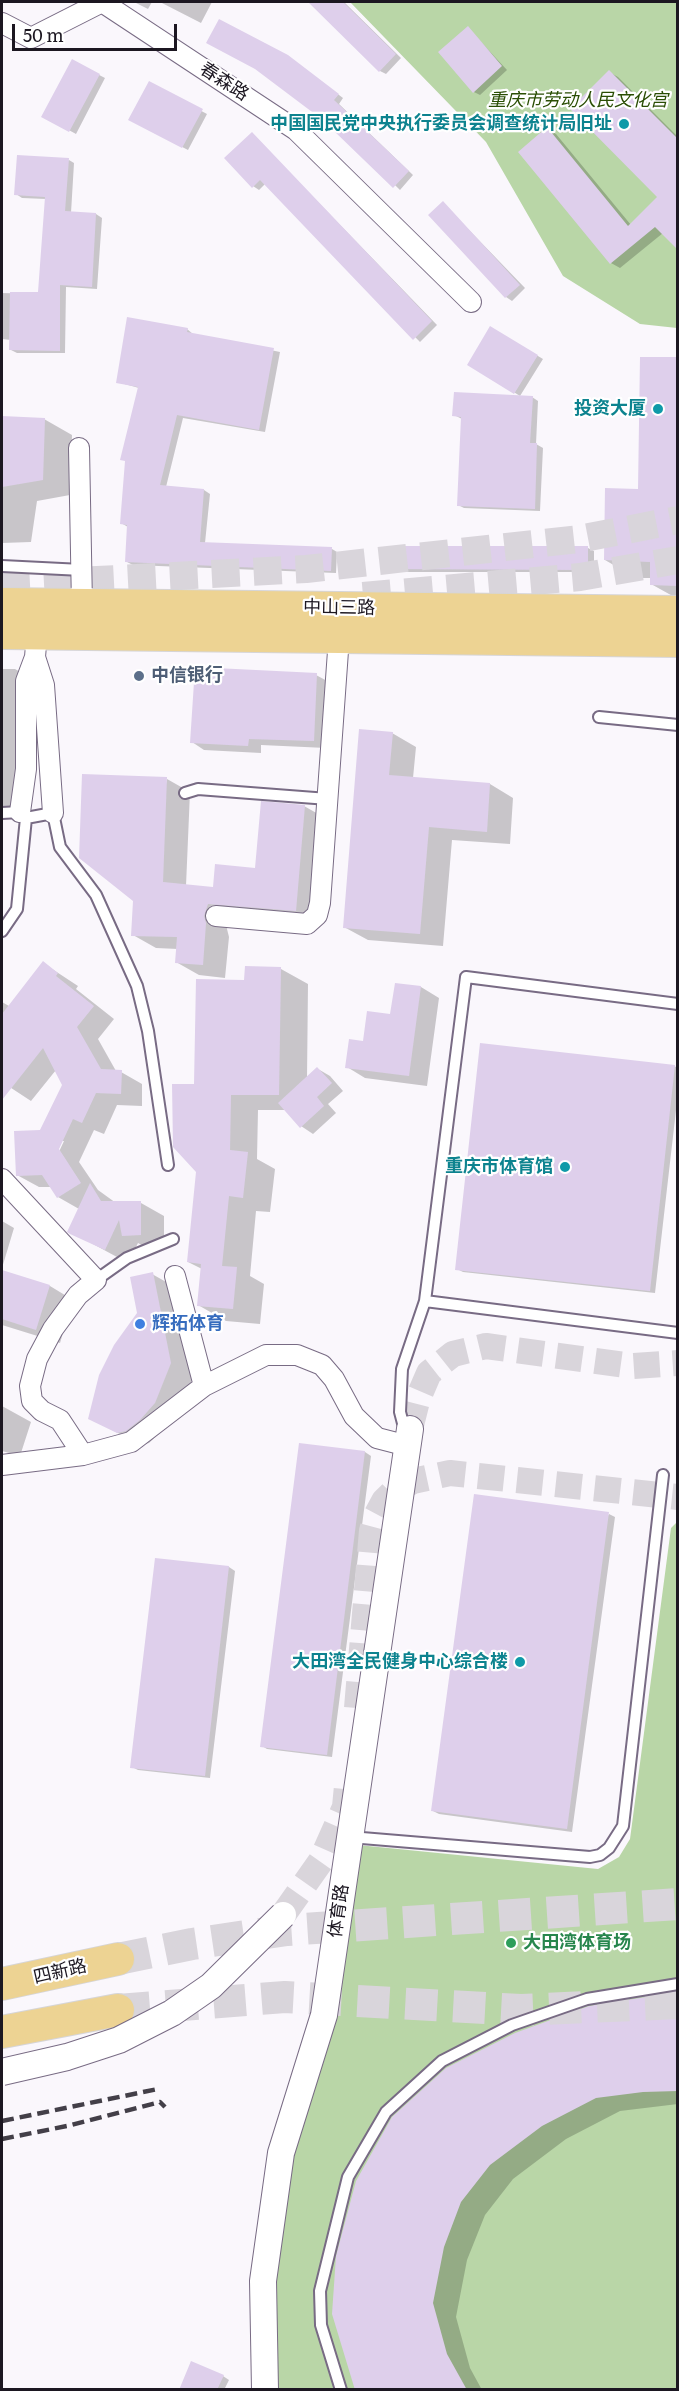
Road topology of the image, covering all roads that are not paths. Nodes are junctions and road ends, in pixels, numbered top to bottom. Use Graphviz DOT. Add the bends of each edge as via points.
graph roads {
  1 [pos="2,23"];
  2 [pos="471,302"];
  3 [pos="79,447"];
  4 [pos="2,566"];
  5 [pos="82,570"];
  6 [pos="2,604"];
  7 [pos="82,605"];
  8 [pos="678,612"];
  9 [pos="2,633"];
  10 [pos="339,637"];
  11 [pos="678,641"];
  12 [pos="36,645"];
  13 [pos="598,717"];
  14 [pos="678,725"];
  15 [pos="185,793"];
  16 [pos="328,799"];
  17 [pos="53,813"];
  18 [pos="16,815"];
  19 [pos="216,916"];
  20 [pos="2,931"];
  21 [pos="678,1004"];
  22 [pos="168,1165"];
  23 [pos="2,1179"];
  24 [pos="173,1239"];
  25 [pos="175,1276"];
  26 [pos="96,1280"];
  27 [pos="425,1301"];
  28 [pos="678,1333"];
  29 [pos="204,1386"];
  30 [pos="409,1437"];
  31 [pos="83,1455"];
  32 [pos="2,1465"];
  33 [pos="663,1475"];
  34 [pos="350,1837"];
  35 [pos="283,1915"];
  36 [pos="118,1959"];
  37 [pos="2,1984"];
  38 [pos="678,1984"];
  39 [pos="118,2010"];
  40 [pos="2,2032"];
  41 [pos="2,2072"];
  42 [pos="265,2390"];
  43 [pos="340,2390"];
  1 -- 2 [label="street, 春森路" via="31,38 102,2 296,130"];
  3 -- 5 [label="street"];
  4 -- 5 [label="lane"];
  5 -- 7 [label="street"];
  6 -- 7 [label="main road, 中山三路"];
  7 -- 8 [label="main road, 中山三路"];
  9 -- 12 [label="main road, 中山三路"];
  10 -- 11 [label="main road, 中山三路"];
  10 -- 12 [label="main road, 中山三路"];
  10 -- 16 [label="street"];
  12 -- 17 [label="street" via="44,685"];
  12 -- 18 [label="street" via="26,681 26,769"];
  13 -- 14 [label="lane"];
  15 -- 16 [label="lane" via="198,789"];
  16 -- 19 [label="street" via="317,915 307,924"];
  17 -- 18 [label="lane"];
  17 -- 22 [label="lane" via="60,847 96,895 137,986 148,1031"];
  18 -- 20 [label="lane" via="17,909"];
  21 -- 27 [label="lane" via="466,977"];
  23 -- 26 [label="street"];
  24 -- 26 [label="lane" via="127,1258"];
  25 -- 29 [label="street"];
  26 -- 31 [label="street" via="78,1295 53,1329 37,1359 30,1386 32,1401 60,1420"];
  27 -- 28 [label="lane"];
  27 -- 30 [label="lane" via="402,1369 400,1412"];
  29 -- 30 [label="street" via="266,1355 297,1356 322,1365 354,1416 377,1438"];
  29 -- 31 [label="street" via="131,1442"];
  30 -- 34 [label="street, 体育路"];
  31 -- 32 [label="street"];
  33 -- 34 [label="lane" via="623,1826 609,1848 590,1857"];
  34 -- 42 [label="street, 体育路" via="324,2014 281,2153 263,2281"];
  35 -- 41 [label="street, bridge" via="211,1986 172,2013 119,2040"];
  36 -- 37 [label="main road, 四新路"];
  38 -- 43 [label="lane" via="587,1999 512,2025 442,2061 386,2112 348,2177 320,2291 321,2325"];
  39 -- 40 [label="main road"];
}
